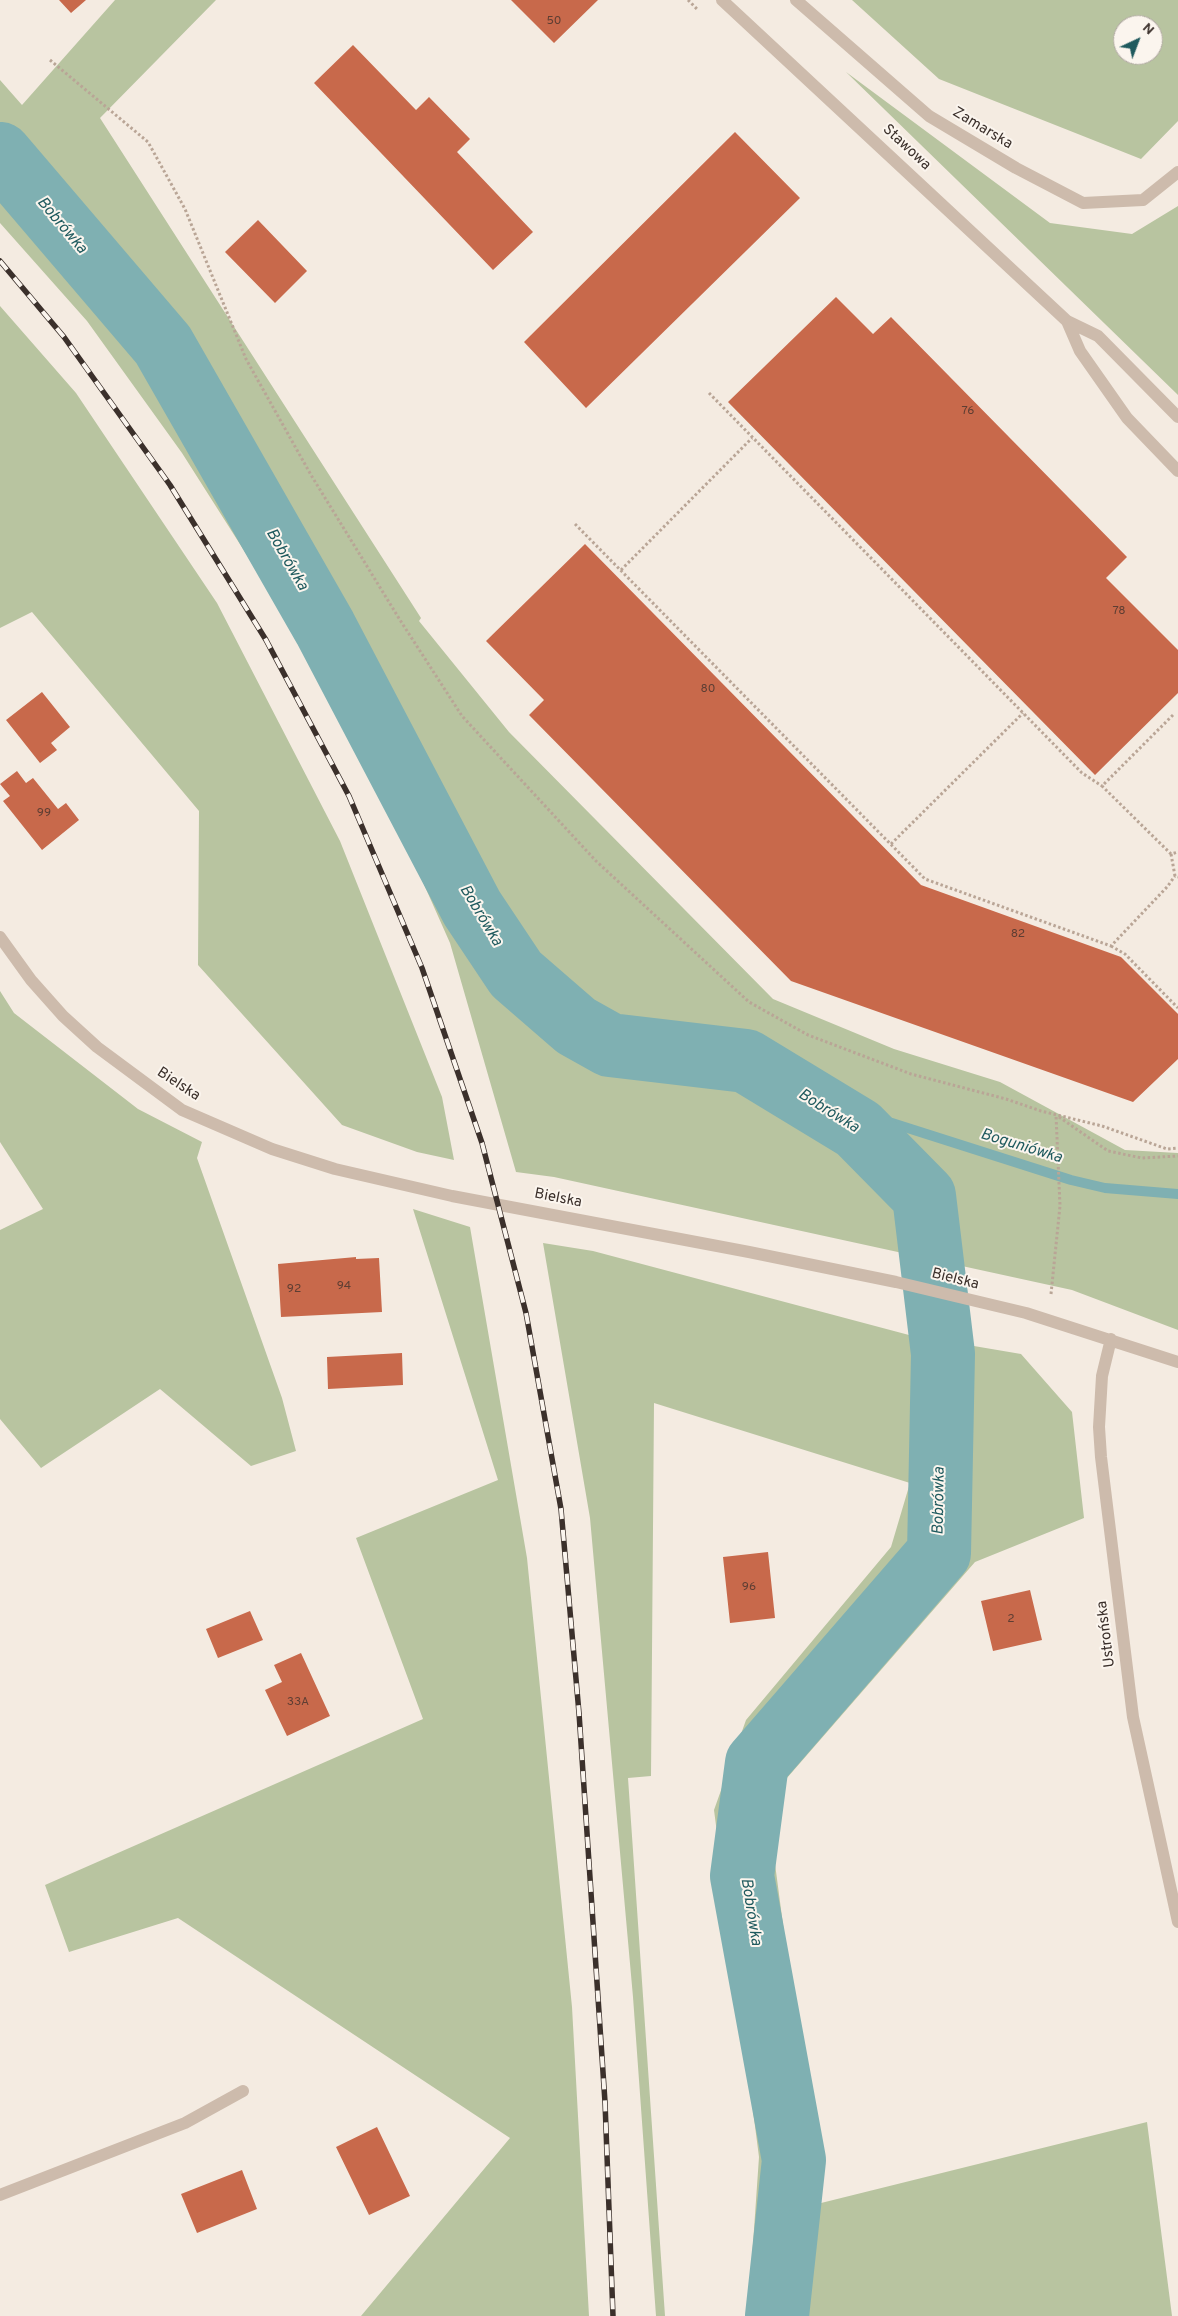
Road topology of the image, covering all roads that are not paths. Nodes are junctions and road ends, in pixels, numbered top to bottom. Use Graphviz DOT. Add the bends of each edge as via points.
graph roads {
  1 [pos="722,0"];
  2 [pos="796,0"];
  3 [pos="1178,172"];
  4 [pos="1067,320"];
  5 [pos="1178,417"];
  6 [pos="1178,471"];
  7 [pos="0,938"];
  8 [pos="1111,1339"];
  9 [pos="1178,1362"];
  10 [pos="1178,1922"];
  11 [pos="243,2091"];
  12 [pos="0,2195"];
  1 -- 4 [label="street, Stawowa"];
  2 -- 3 [label="street, Zamarska" via="929,116 1016,168 1084,203 1143,200"];
  4 -- 5 [label="street, Stawowa" via="1098,336"];
  4 -- 6 [label="street, Stawowa" via="1080,351 1127,418"];
  7 -- 8 [label="street, Bielska" via="63,1016 97,1047 182,1110 272,1149 335,1169 452,1196 896,1282 1026,1313"];
  8 -- 9 [label="street, Bielska"];
  8 -- 10 [label="street, Ustrońska" via="1102,1376 1102,1456 1133,1717"];
  11 -- 12 [label="street" via="185,2123"];
}
